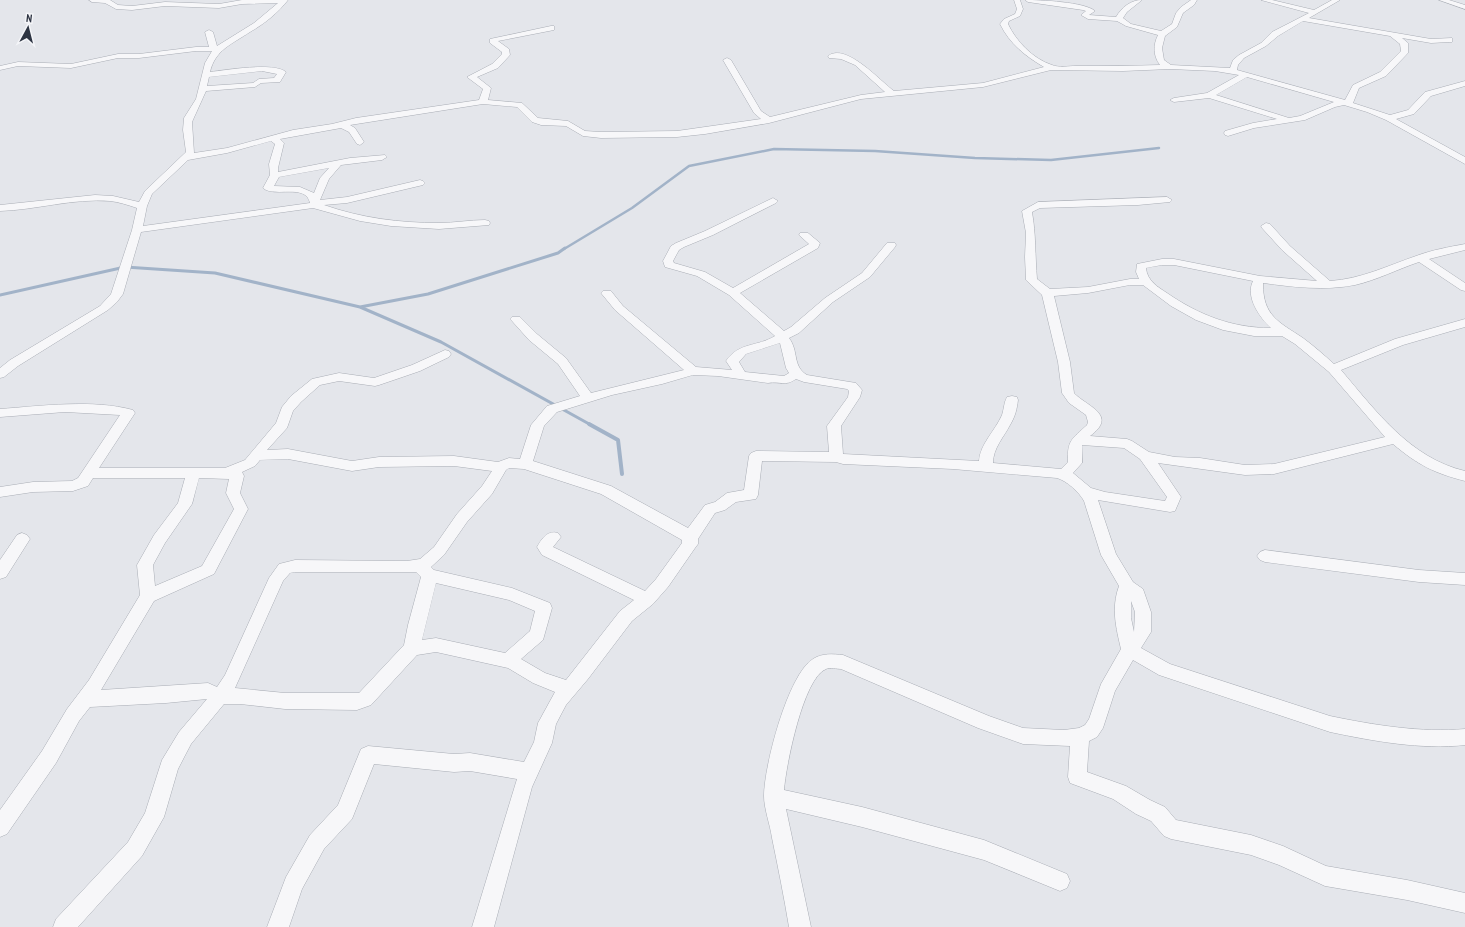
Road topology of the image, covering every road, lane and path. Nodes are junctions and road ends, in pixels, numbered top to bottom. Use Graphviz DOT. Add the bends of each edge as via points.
graph roads {
  1 [pos="92,0"];
  2 [pos="1017,0"];
  3 [pos="1028,0"];
  4 [pos="1139,0"];
  5 [pos="1194,0"];
  6 [pos="1264,0"];
  7 [pos="1337,0"];
  8 [pos="1442,0"];
  9 [pos="285,1"];
  10 [pos="1465,7"];
  11 [pos="1316,12"];
  12 [pos="1119,19"];
  13 [pos="1301,19"];
  14 [pos="551,28"];
  15 [pos="209,32"];
  16 [pos="1391,33"];
  17 [pos="1162,34"];
  18 [pos="1449,40"];
  19 [pos="218,49"];
  20 [pos="832,56"];
  21 [pos="727,60"];
  22 [pos="1170,67"];
  23 [pos="0,68"];
  24 [pos="1051,68"];
  25 [pos="1233,71"];
  26 [pos="206,75"];
  27 [pos="1245,75"];
  28 [pos="1465,83"];
  29 [pos="202,89"];
  30 [pos="891,93"];
  31 [pos="1209,95"];
  32 [pos="1174,100"];
  33 [pos="483,102"];
  34 [pos="1345,103"];
  35 [pos="1389,118"];
  36 [pos="768,120"];
  37 [pos="1290,120"];
  38 [pos="343,126"];
  39 [pos="1228,133"];
  40 [pos="274,139"];
  41 [pos="360,142"];
  42 [pos="187,157"];
  43 [pos="382,157"];
  44 [pos="1465,161"];
  45 [pos="338,163"];
  46 [pos="275,175"];
  47 [pos="420,183"];
  48 [pos="1167,200"];
  49 [pos="773,201"];
  50 [pos="314,203"];
  51 [pos="142,206"];
  52 [pos="0,208"];
  53 [pos="485,223"];
  54 [pos="1266,226"];
  55 [pos="137,230"];
  56 [pos="804,234"];
  57 [pos="891,245"];
  58 [pos="1465,247"];
  59 [pos="1420,258"];
  60 [pos="1259,280"];
  61 [pos="1146,282"];
  62 [pos="1326,283"];
  63 [pos="1465,288"];
  64 [pos="733,293"];
  65 [pos="606,294"];
  66 [pos="1048,294"];
  67 [pos="516,319"];
  68 [pos="1465,323"];
  69 [pos="1284,332"];
  70 [pos="782,337"];
  71 [pos="445,354"];
  72 [pos="1333,369"];
  73 [pos="693,371"];
  74 [pos="0,374"];
  75 [pos="797,374"];
  76 [pos="741,375"];
  77 [pos="588,397"];
  78 [pos="1012,400"];
  79 [pos="0,413"];
  80 [pos="1396,438"];
  81 [pos="1077,440"];
  82 [pos="256,455"];
  83 [pos="1145,456"];
  84 [pos="836,457"];
  85 [pos="525,464"];
  86 [pos="501,467"];
  87 [pos="987,467"];
  88 [pos="90,473"];
  89 [pos="193,473"];
  90 [pos="227,473"];
  91 [pos="1064,474"];
  92 [pos="1465,476"];
  93 [pos="0,492"];
  94 [pos="1086,492"];
  95 [pos="553,537"];
  96 [pos="690,538"];
  97 [pos="22,539"];
  98 [pos="1265,556"];
  99 [pos="424,571"];
  100 [pos="0,573"];
  101 [pos="1465,579"];
  102 [pos="148,596"];
  103 [pos="647,599"];
  104 [pos="412,648"];
  105 [pos="1130,650"];
  106 [pos="512,662"];
  107 [pos="568,689"];
  108 [pos="220,696"];
  109 [pos="85,699"];
  110 [pos="1080,736"];
  111 [pos="1465,737"];
  112 [pos="529,772"];
  113 [pos="774,798"];
  114 [pos="0,827"];
  115 [pos="1060,881"];
  116 [pos="1465,903"];
  117 [pos="64,927"];
  118 [pos="278,927"];
  119 [pos="483,927"];
  120 [pos="800,927"];
  1 -- 9 [label="street" via="107,1 116,7 132,8 165,4 219,6 242,2"];
  2 -- 24 [label="street" via="1020,9 1018,14 1006,20 1004,24 1007,32 1013,42"];
  3 -- 12 [label="street" via="1085,8 1092,11 1084,15 1088,17"];
  4 -- 12 [label="street" via="1124,10"];
  5 -- 17 [label="street" via="1182,9 1176,17 1174,26"];
  6 -- 11 [label="street"];
  7 -- 11 [label="street"];
  8 -- 10 [label="street"];
  9 -- 19 [label="street" via="252,28"];
  11 -- 13 [label="street"];
  12 -- 17 [label="street" via="1131,26"];
  13 -- 16 [label="street"];
  13 -- 25 [label="street" via="1238,59"];
  14 -- 33 [label="street" via="493,41 506,52 506,55 495,66 471,77 486,88"];
  15 -- 19 [label="street" via="213,47"];
  16 -- 18 [label="street" via="1431,41"];
  16 -- 34 [label="street" via="1404,43 1405,51 1383,74 1356,87 1352,98"];
  17 -- 22 [label="street" via="1158,42 1159,59"];
  19 -- 23 [label="street" via="118,56 71,66 18,64"];
  19 -- 26 [label="street" via="210,61"];
  20 -- 30 [label="street" via="853,59"];
  21 -- 36 [label="street" via="758,113"];
  22 -- 24 [label="street"];
  22 -- 25 [label="street"];
  24 -- 30 [label="street" via="983,85"];
  25 -- 27 [label="street"];
  26 -- 29 [label="street"];
  26 -- 29 [label="street" via="262,70 282,72 277,80 259,81 255,85"];
  27 -- 31 [label="street"];
  27 -- 34 [label="street"];
  28 -- 35 [label="street" via="1428,94 1411,112"];
  29 -- 42 [label="street" via="188,121 187,131 191,148"];
  30 -- 36 [label="street" via="861,97"];
  31 -- 32 [label="street"];
  31 -- 37 [label="street"];
  33 -- 36 [label="street" via="519,105 535,120 568,124 590,134 677,134"];
  33 -- 38 [label="street" via="356,121"];
  34 -- 35 [label="street"];
  34 -- 37 [label="street"];
  35 -- 44 [label="street"];
  37 -- 39 [label="street"];
  38 -- 40 [label="street" via="293,133"];
  38 -- 41 [label="street" via="352,130"];
  40 -- 42 [label="street" via="228,151"];
  40 -- 46 [label="street" via="280,143 272,167"];
  42 -- 51 [label="street" via="158,182 148,193"];
  43 -- 45 [label="street"];
  45 -- 46 [label="street"];
  45 -- 50 [label="street" via="325,178"];
  46 -- 50 [label="street" via="268,188 293,188 308,192"];
  47 -- 50 [label="street" via="347,200"];
  48 -- 66 [label="street" via="1038,205 1027,211 1031,232 1032,280"];
  49 -- 64 [label="street" via="709,233 680,244 668,261 668,265 701,274"];
  50 -- 53 [label="street" via="335,213 402,224 440,226"];
  50 -- 55 [label="street" via="235,218"];
  51 -- 52 [label="street" via="107,198"];
  51 -- 55 [label="street"];
  54 -- 62 [label="street" via="1286,248"];
  55 -- 74 [label="street" via="112,300 104,308"];
  56 -- 64 [label="street" via="815,243 814,246"];
  57 -- 70 [label="street" via="866,275 829,300 795,330"];
  58 -- 59 [label="street"];
  59 -- 62 [label="street" via="1347,283"];
  59 -- 63 [label="street"];
  60 -- 61 [label="street" via="1174,262 1162,262 1141,266"];
  60 -- 62 [label="street"];
  60 -- 69 [label="street" via="1257,297 1261,309"];
  61 -- 66 [label="street"];
  61 -- 69 [label="street" via="1175,304 1200,318 1254,332"];
  64 -- 70 [label="street"];
  65 -- 73 [label="street"];
  66 -- 81 [label="street" via="1064,362 1068,394 1088,409 1094,418 1091,428"];
  67 -- 77 [label="street" via="562,361"];
  68 -- 72 [label="street" via="1399,342"];
  69 -- 72 [label="street" via="1299,340"];
  70 -- 75 [label="street" via="788,345 792,368"];
  70 -- 76 [label="street" via="772,343 742,350 732,361"];
  71 -- 82 [label="street" via="416,368 375,382 340,376 316,382 296,399 287,410 282,425"];
  72 -- 80 [label="street" via="1384,429"];
  73 -- 76 [label="street"];
  73 -- 77 [label="street"];
  75 -- 76 [label="street" via="790,376 788,380"];
  75 -- 84 [label="street" via="804,378 851,386 856,390 834,426"];
  77 -- 85 [label="street" via="552,409 538,425"];
  78 -- 87 [label="street" via="1007,419 992,441 985,460"];
  79 -- 88 [label="street" via="65,408 126,411 128,413"];
  80 -- 83 [label="street" via="1274,469 1245,470"];
  80 -- 92 [label="street" via="1428,464"];
  81 -- 83 [label="street" via="1127,444"];
  81 -- 91 [label="street" via="1075,463"];
  82 -- 86 [label="street" via="288,454 352,466 379,462 454,461"];
  82 -- 90 [label="street" via="250,463"];
  83 -- 94 [label="street" via="1174,498 1170,506"];
  84 -- 87 [label="street"];
  84 -- 96 [label="street" via="756,456 751,495 732,497 720,506 710,509"];
  85 -- 86 [label="street" via="509,463"];
  85 -- 96 [label="street" via="606,490"];
  86 -- 99 [label="street" via="487,490 462,518 440,551 426,563"];
  87 -- 91 [label="street"];
  88 -- 89 [label="street"];
  88 -- 93 [label="street" via="83,482 73,486 33,487"];
  89 -- 90 [label="street"];
  89 -- 102 [label="street" via="185,504 159,539 145,565"];
  90 -- 102 [label="street" via="237,476 233,493 241,509 208,570"];
  91 -- 94 [label="street"];
  94 -- 105 [label="street" via="1092,500 1109,555 1127,586 1122,607"];
  95 -- 103 [label="street" via="545,547 547,551"];
  96 -- 103 [label="street" via="690,544"];
  97 -- 100 [label="street"];
  98 -- 101 [label="street" via="1419,576"];
  99 -- 104 [label="street"];
  99 -- 106 [label="street" via="512,594 544,608 537,635 512,656"];
  99 -- 108 [label="street" via="407,567 285,568 277,578 231,680"];
  102 -- 109 [label="street"];
  103 -- 107 [label="street" via="626,616"];
  104 -- 106 [label="street" via="436,645"];
  104 -- 108 [label="street" via="364,699 356,702 285,701"];
  105 -- 110 [label="street" via="1107,689 1097,722 1091,731"];
  105 -- 111 [label="street" via="1164,670 1330,724 1426,738"];
  106 -- 107 [label="street" via="539,678"];
  107 -- 112 [label="street" via="547,723 543,743"];
  108 -- 109 [label="street" via="208,691"];
  108 -- 117 [label="street" via="185,738 169,766 154,817 135,849"];
  109 -- 114 [label="street" via="49,757"];
  110 -- 113 [label="street" via="1023,736 843,662 831,661 818,664 806,677 798,694 774,784"];
  110 -- 116 [label="street" via="1077,777 1120,792 1142,808 1158,814 1171,829 1251,844 1325,876"];
  112 -- 118 [label="street" via="470,762 454,763 368,755 345,812 317,842 293,884"];
  112 -- 119 [label="street"];
  113 -- 115 [label="street" via="862,817 984,850"];
  113 -- 120 [label="street"];
}
